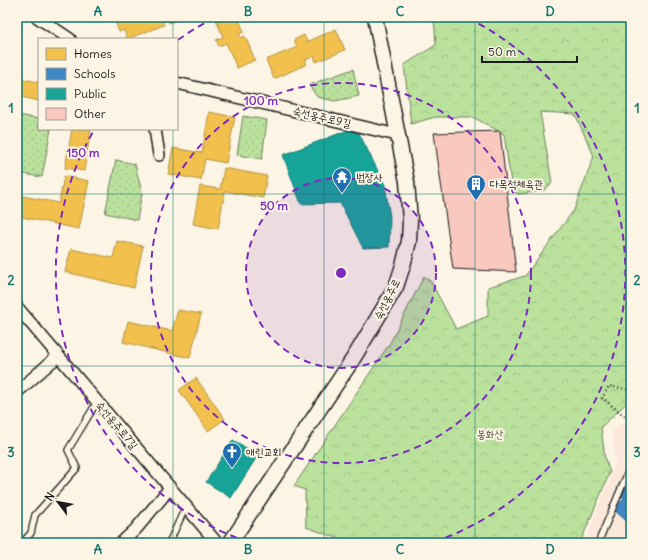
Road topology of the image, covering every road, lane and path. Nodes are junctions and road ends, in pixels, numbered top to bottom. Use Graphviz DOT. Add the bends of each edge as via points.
graph roads {
  1 [pos="37,17"];
  2 [pos="375,17"];
  3 [pos="68,38"];
  4 [pos="178,83"];
  5 [pos="155,130"];
  6 [pos="397,135"];
  7 [pos="159,155"];
  8 [pos="17,307"];
  9 [pos="58,356"];
  10 [pos="631,390"];
  11 [pos="17,392"];
  12 [pos="97,402"];
  13 [pos="631,421"];
  14 [pos="631,465"];
  15 [pos="170,488"];
  16 [pos="186,506"];
  17 [pos="22,543"];
  18 [pos="121,543"];
  19 [pos="169,543"];
  20 [pos="217,543"];
  21 [pos="230,543"];
  22 [pos="598,543"];
  1 -- 3 [label="street"];
  2 -- 6 [label="street, 숙선옹주로"];
  4 -- 6 [label="street, 숙선옹주로9길"];
  5 -- 7 [label="street"];
  6 -- 21 [label="street, 숙선옹주로" via="407,182 410,220 409,241 396,287 353,359"];
  8 -- 9 [label="street, 숙선옹주로7길"];
  9 -- 11 [label="street"];
  9 -- 12 [label="street, 숙선옹주로7길"];
  10 -- 13 [label="path" via="609,386 602,398"];
  12 -- 15 [label="street, 숙선옹주로7길"];
  12 -- 17 [label="lane" via="68,450 77,468 35,515 31,533"];
  14 -- 22 [label="lane"];
  15 -- 16 [label="street, 숙선옹주로7길"];
  15 -- 18 [label="street"];
  16 -- 19 [label="lane"];
  16 -- 20 [label="street, 숙선옹주로7길"];
}
